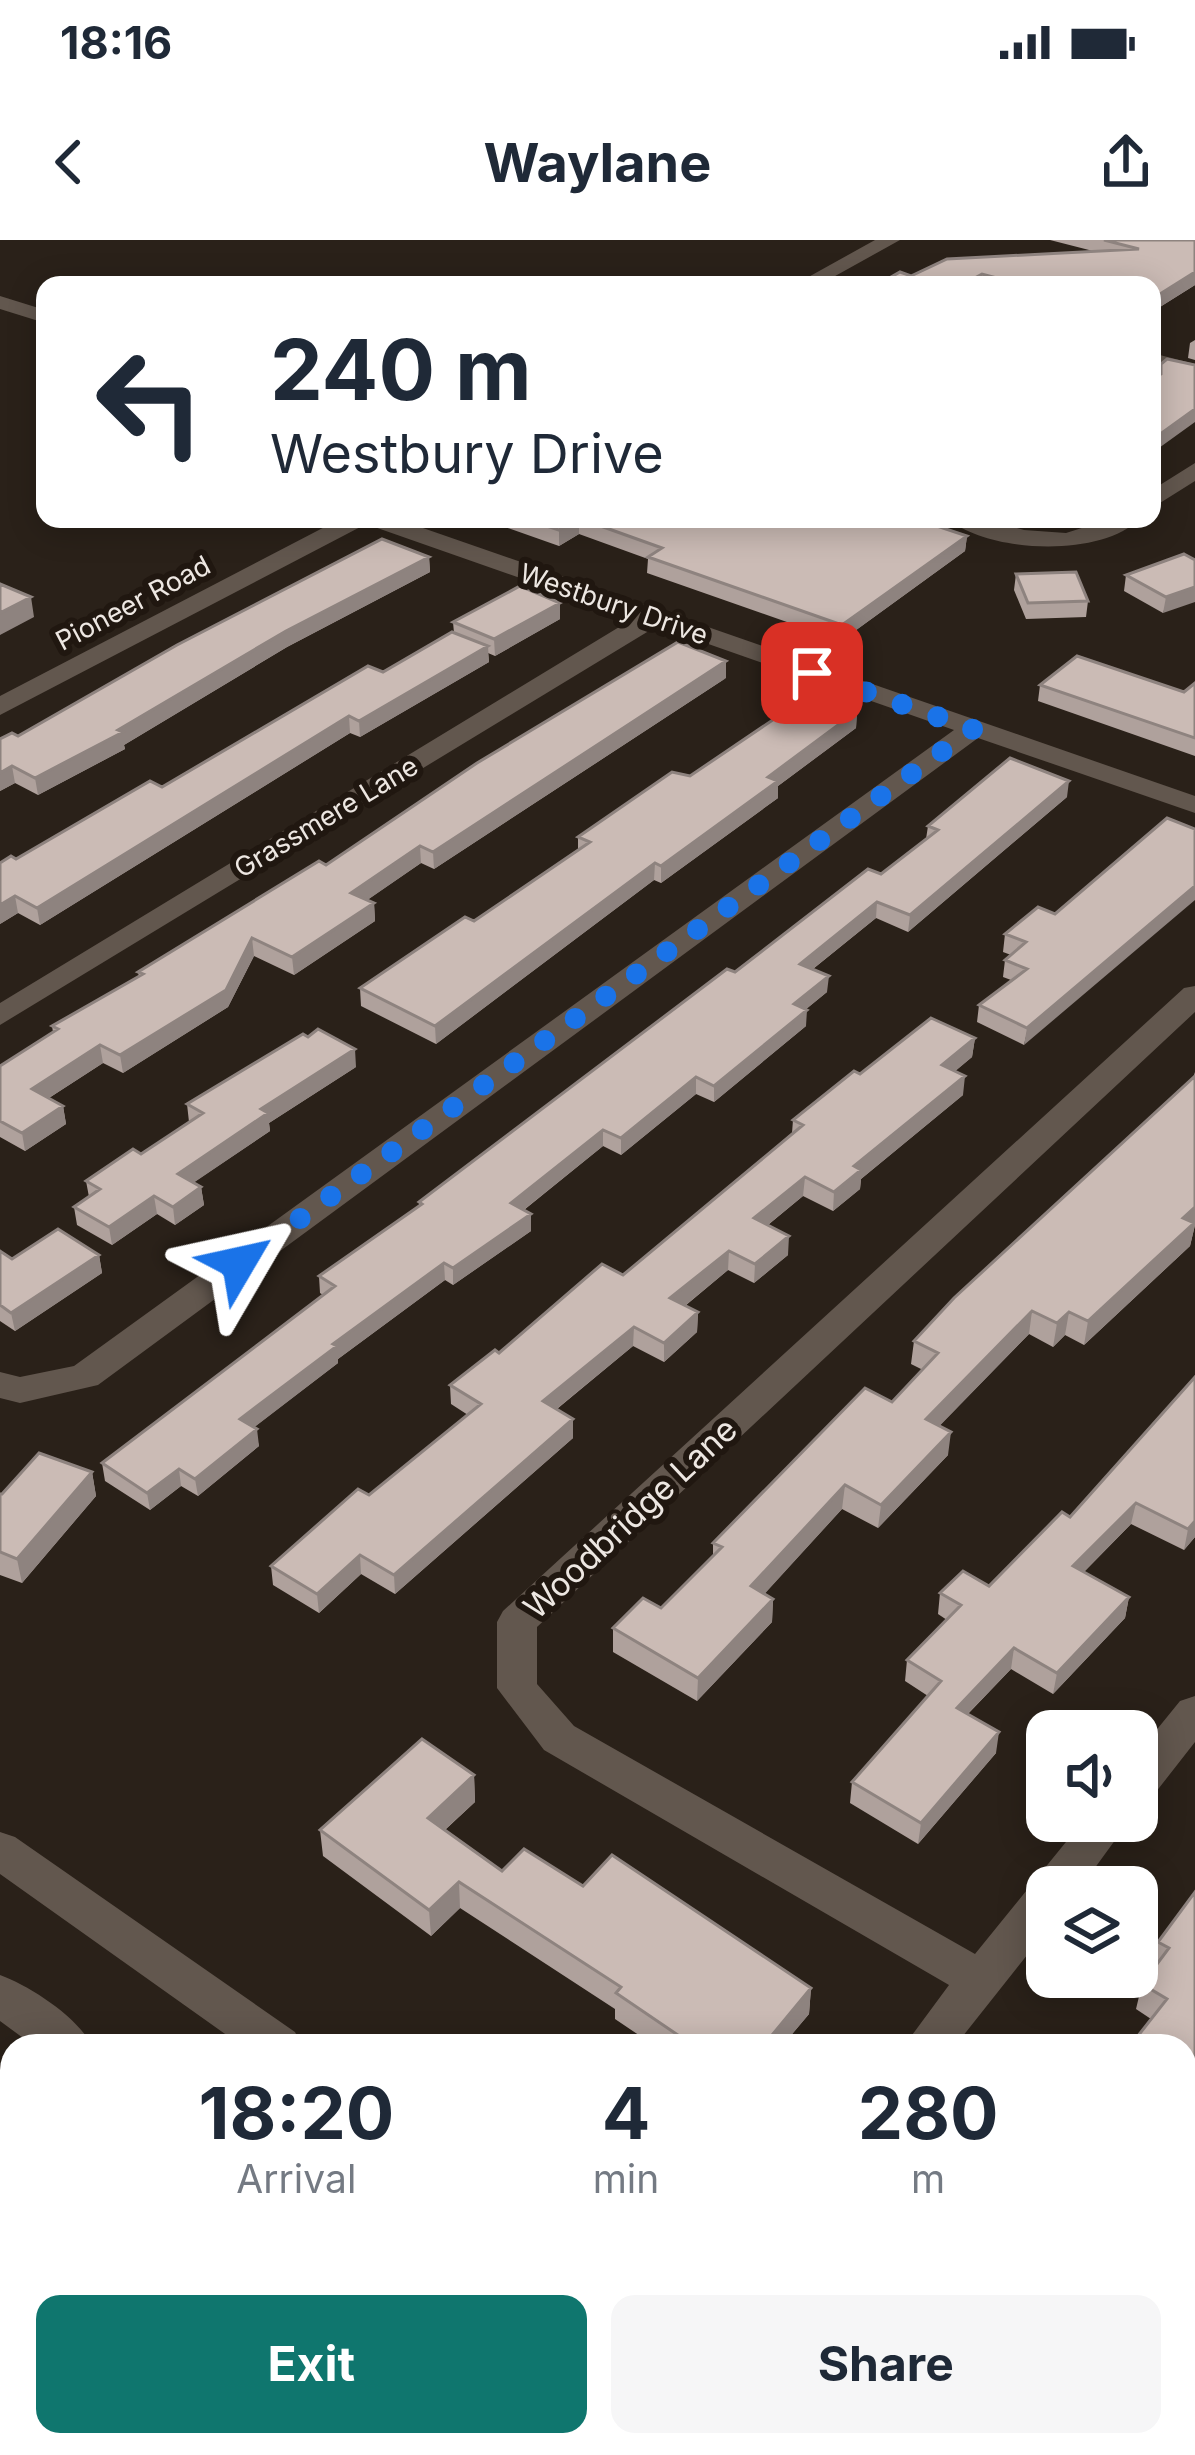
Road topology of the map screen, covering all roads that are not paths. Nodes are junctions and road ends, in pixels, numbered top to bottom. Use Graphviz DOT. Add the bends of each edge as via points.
graph roads {
  1 [pos="890,240"];
  2 [pos="821,276"];
  3 [pos="0,302"];
  4 [pos="36,314"];
  5 [pos="1161,362"];
  6 [pos="1195,371"];
  7 [pos="1195,470"];
  8 [pos="1161,495"];
  9 [pos="341,528"];
  10 [pos="399,528"];
  11 [pos="990,528"];
  12 [pos="1114,528"];
  13 [pos="652,618"];
  14 [pos="0,706"];
  15 [pos="973,729"];
  16 [pos="1195,805"];
  17 [pos="1195,994"];
  18 [pos="0,1016"];
  19 [pos="0,1385"];
  20 [pos="1195,1712"];
  21 [pos="1158,1759"];
  22 [pos="1091,1842"];
  23 [pos="0,1850"];
  24 [pos="1072,1866"];
  25 [pos="1026,1923"];
  26 [pos="981,1980"];
  27 [pos="0,1995"];
  28 [pos="53,2034"];
  29 [pos="262,2034"];
  30 [pos="937,2034"];
  1 -- 2 [label="street"];
  3 -- 4 [label="street"];
  5 -- 6 [label="street"];
  7 -- 8 [label="street"];
  9 -- 14 [label="street, Pioneer Road"];
  10 -- 13 [label="street, Westbury Drive"];
  11 -- 12 [label="street" via="1060,542"];
  13 -- 15 [label="street, Westbury Drive"];
  13 -- 18 [label="street, Grassmere Lane"];
  15 -- 16 [label="street, Westbury Drive"];
  15 -- 19 [label="street" via="85,1376 20,1390"];
  17 -- 26 [label="street, Woodbridge Lane" via="517,1622 517,1688 559,1738"];
  20 -- 21 [label="street"];
  22 -- 24 [label="street"];
  23 -- 29 [label="street"];
  25 -- 26 [label="street"];
  26 -- 30 [label="street"];
  27 -- 28 [label="street"];
}
